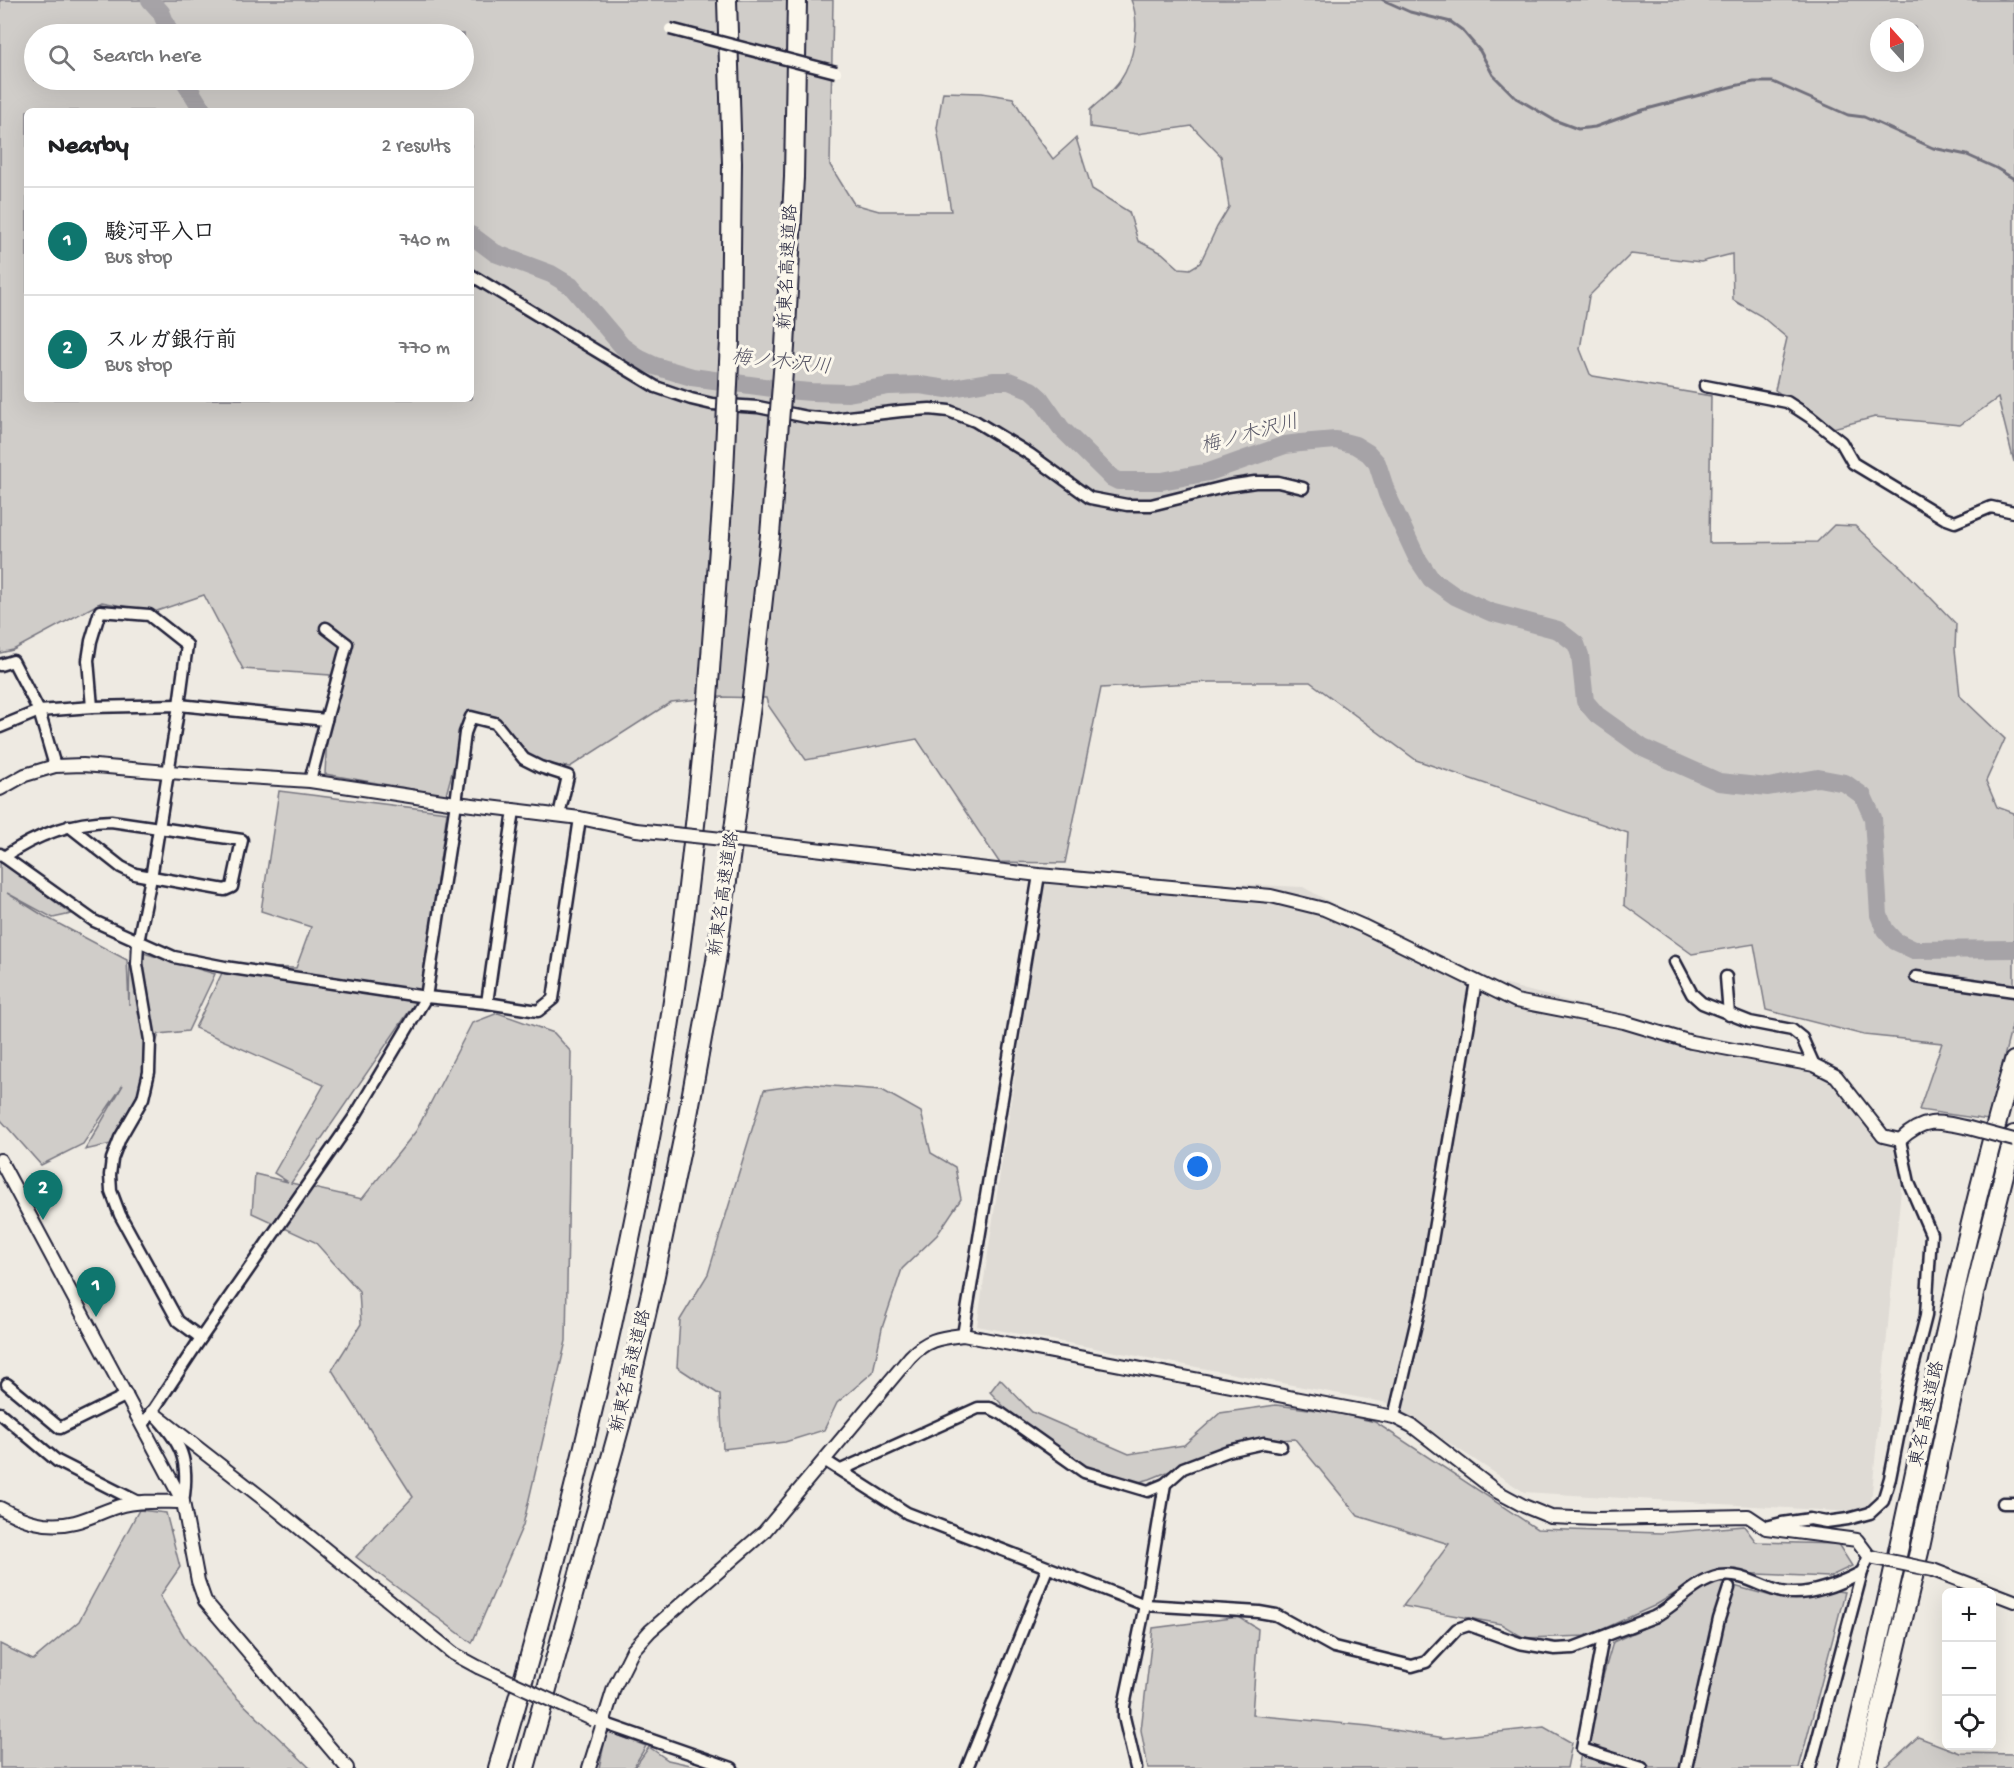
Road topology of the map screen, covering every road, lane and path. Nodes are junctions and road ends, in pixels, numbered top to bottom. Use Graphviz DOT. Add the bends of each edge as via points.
graph roads {
  1 [pos="727,0"];
  2 [pos="797,0"];
  3 [pos="670,29"];
  4 [pos="836,72"];
  5 [pos="474,276"];
  6 [pos="1705,386"];
  7 [pos="1303,488"];
  8 [pos="2014,512"];
  9 [pos="326,628"];
  10 [pos="0,665"];
  11 [pos="180,705"];
  12 [pos="92,707"];
  13 [pos="39,711"];
  14 [pos="326,720"];
  15 [pos="0,727"];
  16 [pos="55,766"];
  17 [pos="168,772"];
  18 [pos="310,781"];
  19 [pos="0,789"];
  20 [pos="456,804"];
  21 [pos="514,810"];
  22 [pos="560,815"];
  23 [pos="580,818"];
  24 [pos="69,826"];
  25 [pos="159,828"];
  26 [pos="2,856"];
  27 [pos="1039,875"];
  28 [pos="151,878"];
  29 [pos="138,942"];
  30 [pos="1675,962"];
  31 [pos="1726,977"];
  32 [pos="1916,977"];
  33 [pos="1476,981"];
  34 [pos="2014,991"];
  35 [pos="426,997"];
  36 [pos="487,1003"];
  37 [pos="1728,1015"];
  38 [pos="2014,1061"];
  39 [pos="1814,1065"];
  40 [pos="2014,1135"];
  41 [pos="1900,1140"];
  42 [pos="2014,1140"];
  43 [pos="0,1160"];
  44 [pos="4,1172"];
  45 [pos="963,1335"];
  46 [pos="201,1338"];
  47 [pos="7,1384"];
  48 [pos="127,1395"];
  49 [pos="0,1413"];
  50 [pos="152,1413"];
  51 [pos="1394,1417"];
  52 [pos="143,1425"];
  53 [pos="1281,1446"];
  54 [pos="824,1461"];
  55 [pos="841,1470"];
  56 [pos="1165,1484"];
  57 [pos="183,1502"];
  58 [pos="138,1503"];
  59 [pos="0,1508"];
  60 [pos="1766,1528"];
  61 [pos="1872,1557"];
  62 [pos="1047,1569"];
  63 [pos="1862,1572"];
  64 [pos="1729,1588"];
  65 [pos="2014,1601"];
  66 [pos="1145,1605"];
  67 [pos="1603,1637"];
  68 [pos="599,1721"];
  69 [pos="346,1768"];
  70 [pos="498,1768"];
  71 [pos="525,1768"];
  72 [pos="589,1768"];
  73 [pos="732,1768"];
  74 [pos="967,1768"];
  75 [pos="1136,1768"];
  76 [pos="1642,1768"];
  77 [pos="1686,1768"];
  78 [pos="1810,1768"];
  79 [pos="1848,1768"];
  80 [pos="1867,1768"];
  1 -- 70 [label="highway, 新東名高速道路, bridge" via="732,163 730,340 723,494 692,860 646,1158 592,1419"];
  2 -- 71 [label="highway, 新東名高速道路, bridge" via="794,177 770,535 716,961 654,1280 621,1422"];
  3 -- 4 [label="street, bridge"];
  5 -- 7 [label="street" via="656,387 691,399 831,419 930,409 948,411 975,421 1031,455 1090,498 1127,505 1152,505 1255,482"];
  6 -- 8 [label="street" via="1787,402 1841,442 1853,463 1944,518 1955,522 1991,507"];
  9 -- 14 [label="street" via="347,644"];
  10 -- 13 [label="street" via="13,661"];
  11 -- 12 [label="street"];
  11 -- 12 [label="street" via="187,645 149,615 100,610 88,660"];
  11 -- 14 [label="street"];
  11 -- 17 [label="street"];
  12 -- 13 [label="street"];
  13 -- 15 [label="street"];
  13 -- 16 [label="street"];
  14 -- 18 [label="street"];
  16 -- 17 [label="street"];
  16 -- 19 [label="street" via="25,775"];
  17 -- 18 [label="street"];
  17 -- 25 [label="street"];
  18 -- 20 [label="street"];
  20 -- 21 [label="street"];
  20 -- 22 [label="street" via="465,733 471,717 495,723 524,759 568,776"];
  20 -- 35 [label="street"];
  21 -- 22 [label="street"];
  21 -- 36 [label="street"];
  22 -- 23 [label="street"];
  23 -- 27 [label="street, bridge" via="636,830"];
  23 -- 36 [label="street" via="554,999 538,1011"];
  24 -- 25 [label="street" via="111,821"];
  24 -- 26 [label="street" via="48,832"];
  24 -- 28 [label="street" via="121,867"];
  25 -- 28 [label="street"];
  25 -- 28 [label="street" via="242,840 232,887 225,890"];
  26 -- 29 [label="street" via="94,921"];
  27 -- 33 [label="street" via="1271,896 1334,914"];
  27 -- 45 [label="street"];
  28 -- 29 [label="street"];
  29 -- 35 [label="street" via="174,957 225,967"];
  29 -- 46 [label="street" via="150,1040 149,1072 142,1098 112,1159 111,1191 177,1321"];
  30 -- 37 [label="street" via="1702,1003"];
  31 -- 37 [label="street"];
  32 -- 34 [label="street"];
  33 -- 39 [label="street" via="1516,1001 1624,1022 1691,1042"];
  33 -- 51 [label="street" via="1422,1294"];
  35 -- 36 [label="street"];
  35 -- 46 [label="street" via="355,1116"];
  37 -- 39 [label="street" via="1792,1030 1802,1038"];
  38 -- 79 [label="highway, 東名高速道路" via="1957,1283"];
  39 -- 41 [label="street" via="1836,1076 1883,1136"];
  40 -- 80 [label="highway, 東名高速道路"];
  41 -- 42 [label="street, bridge" via="1921,1124 1947,1123"];
  41 -- 60 [label="street" via="1909,1183 1931,1234 1926,1316 1890,1478 1882,1501 1870,1513"];
  43 -- 44 [label="street"];
  44 -- 48 [label="street"];
  45 -- 51 [label="street"];
  45 -- 54 [label="street" via="937,1338 920,1346"];
  46 -- 50 [label="street"];
  47 -- 48 [label="street" via="60,1428"];
  48 -- 52 [label="street"];
  49 -- 58 [label="street" via="57,1461"];
  50 -- 52 [label="street"];
  50 -- 57 [label="street" via="183,1454 187,1478"];
  50 -- 68 [label="street, bridge" via="454,1654"];
  51 -- 60 [label="street" via="1412,1426 1497,1491 1551,1517 1748,1516"];
  52 -- 57 [label="street"];
  53 -- 56 [label="street" via="1264,1443 1228,1451 1183,1468"];
  54 -- 55 [label="street"];
  54 -- 68 [label="street" via="764,1532 633,1650"];
  55 -- 56 [label="street" via="978,1408 990,1408 1084,1472 1148,1491"];
  55 -- 62 [label="street" via="907,1513"];
  56 -- 66 [label="street"];
  57 -- 58 [label="street"];
  57 -- 69 [label="street" via="205,1601"];
  58 -- 59 [label="street" via="57,1525 39,1525"];
  60 -- 61 [label="street" via="1857,1540"];
  61 -- 63 [label="street"];
  61 -- 65 [label="street, bridge" via="1933,1570"];
  62 -- 66 [label="street"];
  62 -- 74 [label="street"];
  63 -- 67 [label="street" via="1810,1592 1783,1592 1741,1577 1721,1576 1692,1588 1664,1612"];
  63 -- 78 [label="street"];
  64 -- 77 [label="street"];
  66 -- 67 [label="street" via="1276,1615 1334,1647 1412,1666 1426,1662 1457,1629 1469,1625 1519,1643 1555,1649 1573,1648"];
  66 -- 75 [label="street" via="1124,1706"];
  67 -- 76 [label="street" via="1582,1749"];
  68 -- 72 [label="street"];
  68 -- 73 [label="street"];
}
